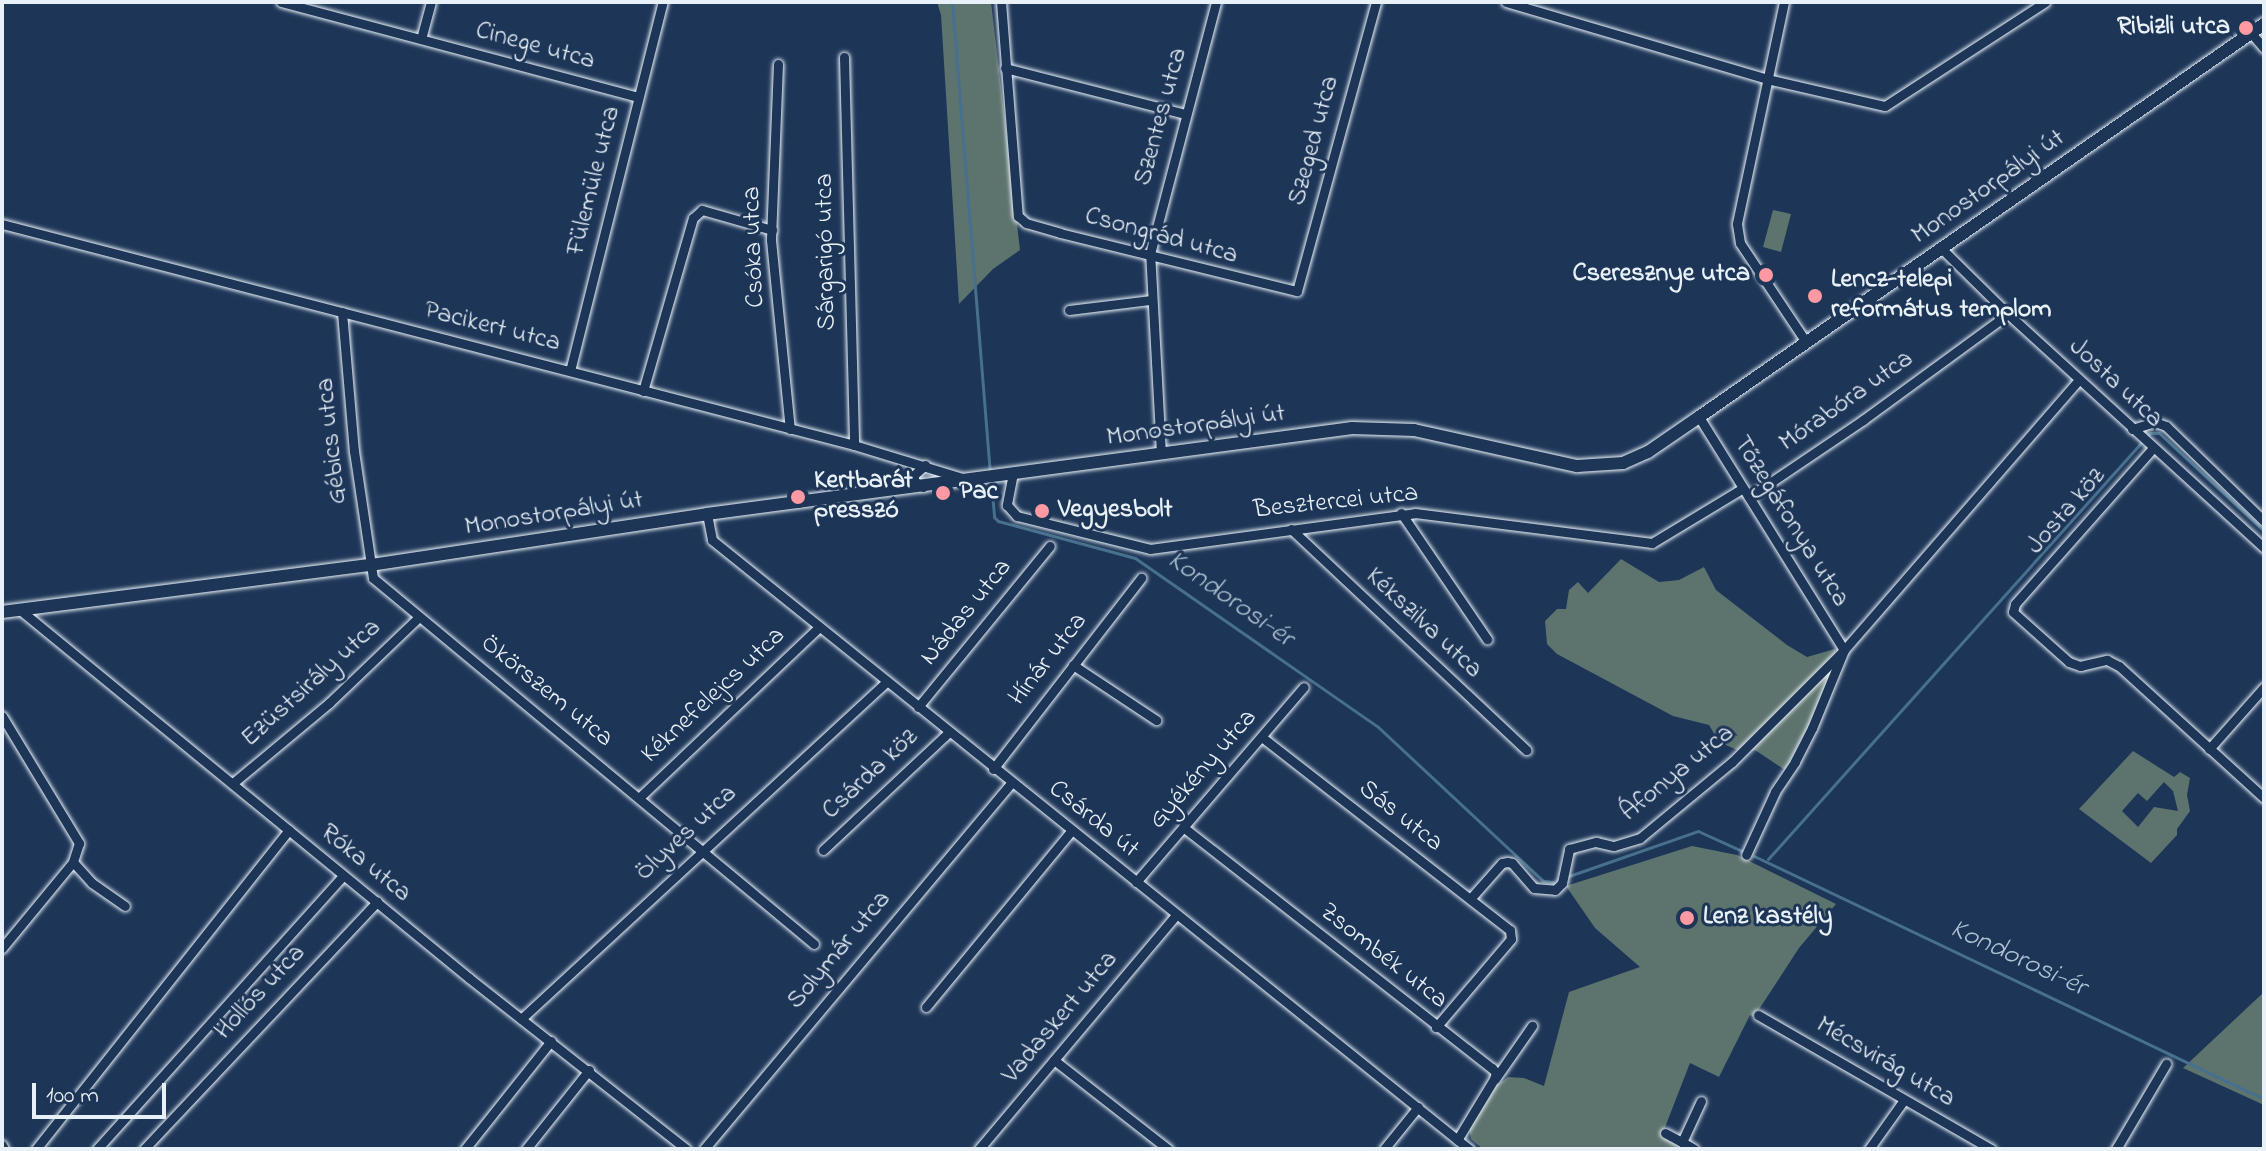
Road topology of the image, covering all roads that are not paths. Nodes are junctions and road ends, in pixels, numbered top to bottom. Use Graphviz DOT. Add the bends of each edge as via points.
graph roads {
  1 [pos="281,2"];
  2 [pos="431,2"];
  3 [pos="663,2"];
  4 [pos="1001,2"];
  5 [pos="1216,2"];
  6 [pos="1376,2"];
  7 [pos="1506,2"];
  8 [pos="1784,2"];
  9 [pos="2045,2"];
  10 [pos="2264,24"];
  11 [pos="2251,33"];
  12 [pos="421,39"];
  13 [pos="2264,48"];
  14 [pos="844,57"];
  15 [pos="778,64"];
  16 [pos="1005,68"];
  17 [pos="1767,79"];
  18 [pos="638,97"];
  19 [pos="1185,114"];
  20 [pos="2,224"];
  21 [pos="772,230"];
  22 [pos="1941,248"];
  23 [pos="1151,249"];
  24 [pos="1297,291"];
  25 [pos="1151,300"];
  26 [pos="1069,310"];
  27 [pos="342,312"];
  28 [pos="2008,314"];
  29 [pos="1806,342"];
  30 [pos="570,371"];
  31 [pos="2079,380"];
  32 [pos="643,391"];
  33 [pos="1699,417"];
  34 [pos="790,429"];
  35 [pos="2143,439"];
  36 [pos="854,445"];
  37 [pos="1161,454"];
  38 [pos="925,465"];
  39 [pos="1013,473"];
  40 [pos="969,480"];
  41 [pos="925,488"];
  42 [pos="1746,492"];
  43 [pos="1401,513"];
  44 [pos="707,514"];
  45 [pos="2264,521"];
  46 [pos="1291,529"];
  47 [pos="1050,546"];
  48 [pos="2264,548"];
  49 [pos="371,565"];
  50 [pos="1141,578"];
  51 [pos="19,609"];
  52 [pos="2,612"];
  53 [pos="419,617"];
  54 [pos="819,627"];
  55 [pos="1487,639"];
  56 [pos="1844,650"];
  57 [pos="1073,665"];
  58 [pos="886,682"];
  59 [pos="1304,687"];
  60 [pos="2264,687"];
  61 [pos="918,707"];
  62 [pos="2,716"];
  63 [pos="1156,720"];
  64 [pos="949,732"];
  65 [pos="1263,738"];
  66 [pos="2209,749"];
  67 [pos="1526,750"];
  68 [pos="993,769"];
  69 [pos="233,783"];
  70 [pos="1011,783"];
  71 [pos="640,797"];
  72 [pos="2264,798"];
  73 [pos="1183,827"];
  74 [pos="289,830"];
  75 [pos="1071,831"];
  76 [pos="703,848"];
  77 [pos="823,850"];
  78 [pos="1746,855"];
  79 [pos="73,862"];
  80 [pos="343,876"];
  81 [pos="1136,882"];
  82 [pos="1470,899"];
  83 [pos="377,902"];
  84 [pos="125,906"];
  85 [pos="1176,915"];
  86 [pos="814,944"];
  87 [pos="2,948"];
  88 [pos="926,1007"];
  89 [pos="1758,1015"];
  90 [pos="521,1019"];
  91 [pos="1532,1026"];
  92 [pos="1436,1027"];
  93 [pos="551,1041"];
  94 [pos="1054,1060"];
  95 [pos="2166,1064"];
  96 [pos="589,1070"];
  97 [pos="1494,1079"];
  98 [pos="1904,1100"];
  99 [pos="1701,1101"];
  100 [pos="1418,1107"];
  101 [pos="1665,1133"];
  102 [pos="1457,1140"];
  103 [pos="1682,1142"];
  104 [pos="986,1147"];
  105 [pos="36,1149"];
  106 [pos="97,1149"];
  107 [pos="144,1149"];
  108 [pos="465,1149"];
  109 [pos="526,1149"];
  110 [pos="686,1149"];
  111 [pos="704,1149"];
  112 [pos="1168,1149"];
  113 [pos="1384,1149"];
  114 [pos="1469,1149"];
  115 [pos="1694,1149"];
  116 [pos="1869,1149"];
  117 [pos="1991,1149"];
  118 [pos="2116,1149"];
  1 -- 12 [label="street, Cinege utca"];
  2 -- 12 [label="street"];
  3 -- 18 [label="street, Fülemüle utca"];
  4 -- 16 [label="street"];
  5 -- 19 [label="street, Szentes utca"];
  6 -- 24 [label="street, Szeged utca"];
  7 -- 17 [label="street"];
  8 -- 17 [label="street"];
  9 -- 17 [label="street" via="1885,106"];
  10 -- 11 [label="street, Monostorpályi út"];
  11 -- 13 [label="street"];
  11 -- 22 [label="street, Monostorpályi út"];
  12 -- 18 [label="street, Cinege utca"];
  14 -- 36 [label="street, Sárgarigó utca"];
  15 -- 21 [label="street, Csóka utca"];
  16 -- 19 [label="street"];
  16 -- 23 [label="street, Csongrád utca" via="1018,216 1060,233"];
  17 -- 29 [label="street" via="1737,224 1740,243"];
  18 -- 30 [label="street, Fülemüle utca"];
  19 -- 23 [label="street, Szentes utca"];
  20 -- 27 [label="street, Pacikert utca"];
  21 -- 32 [label="street" via="702,210 693,218"];
  21 -- 34 [label="street, Csóka utca"];
  22 -- 28 [label="street, Josta utca"];
  22 -- 29 [label="street, Monostorpályi út"];
  23 -- 24 [label="street, Csongrád utca" via="1180,265"];
  23 -- 25 [label="street, Szentes utca"];
  25 -- 26 [label="street"];
  25 -- 37 [label="street, Szentes utca"];
  27 -- 30 [label="street, Pacikert utca"];
  27 -- 49 [label="street, Gébics utca"];
  28 -- 31 [label="street, Josta utca"];
  28 -- 42 [label="street, Mórabóra utca" via="1863,420"];
  29 -- 33 [label="street, Monostorpályi út"];
  30 -- 32 [label="street, Pacikert utca"];
  31 -- 35 [label="street, Josta utca"];
  31 -- 56 [label="street, Áfonya utca"];
  32 -- 34 [label="street, Pacikert utca"];
  33 -- 37 [label="street, Monostorpályi út" via="1636,459 1607,467 1577,466 1431,433 1374,426"];
  33 -- 42 [label="street, Tőzegáfonya utca"];
  34 -- 36 [label="street, Pacikert utca"];
  35 -- 45 [label="street" via="2155,422 2166,426"];
  35 -- 48 [label="street, Josta utca"];
  35 -- 66 [label="street, Josta köz" via="2013,612 2069,662 2080,666 2107,660 2119,666"];
  36 -- 38 [label="street, Pacikert utca"];
  37 -- 39 [label="street, Monostorpályi út"];
  38 -- 40 [label="street, Pacikert utca"];
  38 -- 41 [label="street" via="914,475 917,485"];
  39 -- 40 [label="street, Monostorpályi út"];
  39 -- 46 [label="street, Besztercei utca" via="1007,505 1017,516 1137,547"];
  40 -- 41 [label="street, Monostorpályi út"];
  41 -- 44 [label="street, Monostorpályi út"];
  42 -- 43 [label="street, Besztercei utca" via="1652,543"];
  42 -- 56 [label="street, Tőzegáfonya utca"];
  43 -- 46 [label="street, Besztercei utca"];
  43 -- 55 [label="street"];
  44 -- 49 [label="street, Monostorpályi út"];
  44 -- 54 [label="street, Csárda út" via="712,540"];
  46 -- 67 [label="street, Kékszilva utca"];
  47 -- 61 [label="street, Nádas utca"];
  49 -- 51 [label="street, Monostorpályi út"];
  49 -- 53 [label="street, Ökörszem utca" via="373,578"];
  50 -- 57 [label="street, Hínár utca"];
  51 -- 52 [label="street, Monostorpályi út"];
  51 -- 69 [label="street, Róka utca"];
  53 -- 69 [label="street, Ezüstsirály utca" via="329,703"];
  53 -- 71 [label="street, Ökörszem utca"];
  54 -- 58 [label="street, Csárda út"];
  54 -- 71 [label="street, Kéknefelejcs utca"];
  56 -- 78 [label="street, Áfonya utca" via="1812,728"];
  56 -- 82 [label="street, Áfonya utca" via="1732,762 1640,838 1614,846 1596,842 1573,847 1566,853 1562,883 1549,892 1534,888 1512,863 1502,863"];
  57 -- 63 [label="street"];
  57 -- 68 [label="street, Hínár utca"];
  58 -- 61 [label="street, Csárda út"];
  58 -- 76 [label="street, Ölyves utca"];
  59 -- 65 [label="street, Gyékény utca"];
  60 -- 66 [label="street"];
  61 -- 64 [label="street, Csárda út"];
  62 -- 79 [label="street" via="79,843"];
  64 -- 68 [label="street, Csárda út"];
  64 -- 77 [label="street, Csárda köz"];
  65 -- 73 [label="street, Gyékény utca"];
  65 -- 82 [label="street, Sás utca"];
  66 -- 72 [label="street"];
  68 -- 70 [label="street, Csárda út"];
  69 -- 74 [label="street, Róka utca"];
  70 -- 75 [label="street, Csárda út"];
  70 -- 111 [label="street, Solymár utca"];
  71 -- 76 [label="street, Ökörszem utca"];
  73 -- 81 [label="street, Gyékény utca"];
  73 -- 92 [label="street, Zsombék utca"];
  74 -- 80 [label="street, Róka utca"];
  74 -- 105 [label="street"];
  75 -- 81 [label="street, Csárda út"];
  75 -- 88 [label="street"];
  76 -- 86 [label="street, Ökörszem utca"];
  76 -- 90 [label="street, Ölyves utca"];
  79 -- 84 [label="street"];
  79 -- 87 [label="street"];
  80 -- 83 [label="street, Róka utca"];
  80 -- 106 [label="street"];
  81 -- 85 [label="street, Csárda út"];
  82 -- 92 [label="street, Sás utca" via="1510,930 1511,939"];
  83 -- 90 [label="street, Róka utca"];
  83 -- 107 [label="street, Hollós utca"];
  85 -- 94 [label="street, Vadaskert utca"];
  85 -- 100 [label="street, Csárda út"];
  89 -- 98 [label="street, Mécsvirág utca"];
  90 -- 93 [label="street, Róka utca"];
  91 -- 97 [label="street"];
  92 -- 97 [label="street, Zsombék utca" via="1492,1068"];
  93 -- 96 [label="street, Róka utca"];
  93 -- 108 [label="street"];
  94 -- 104 [label="street, Vadaskert utca"];
  94 -- 112 [label="street"];
  95 -- 118 [label="street"];
  96 -- 109 [label="street"];
  96 -- 110 [label="street, Róka utca"];
  97 -- 102 [label="street"];
  98 -- 116 [label="street"];
  98 -- 117 [label="street, Mécsvirág utca"];
  99 -- 103 [label="street"];
  100 -- 102 [label="street, Csárda út"];
  100 -- 113 [label="street"];
  101 -- 103 [label="street"];
  102 -- 114 [label="street, Csárda út"];
  103 -- 115 [label="street"];
}
